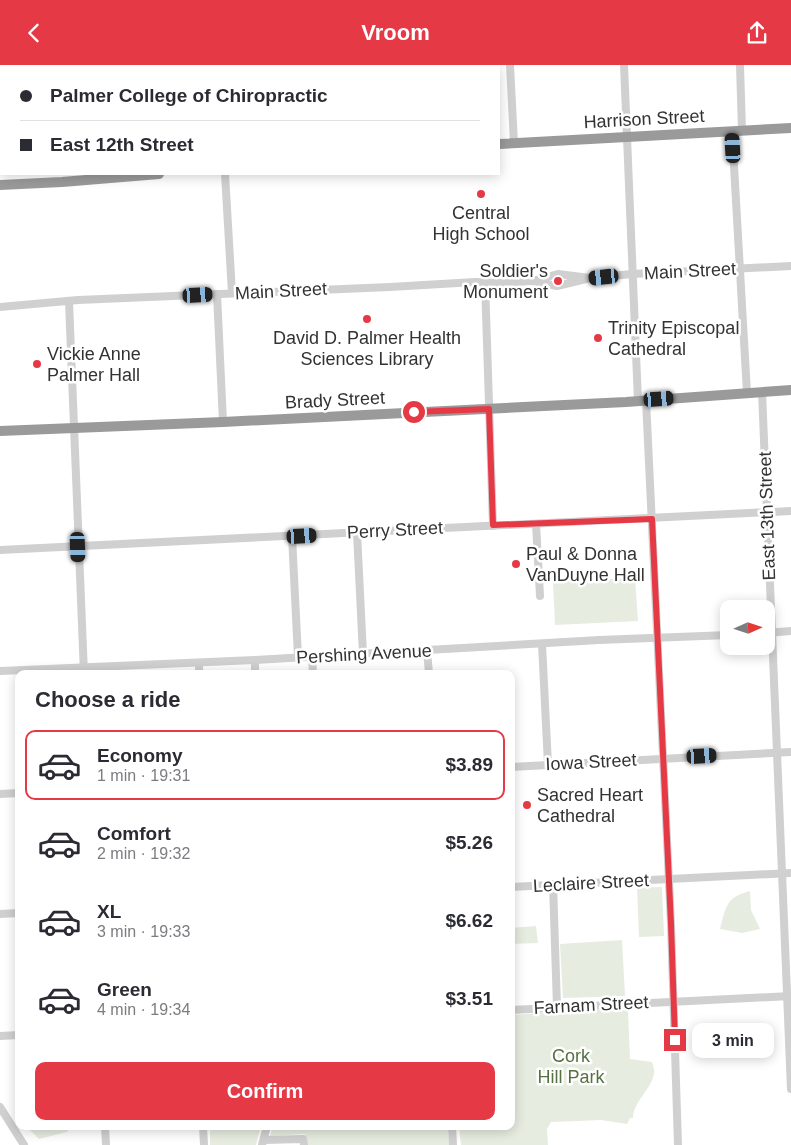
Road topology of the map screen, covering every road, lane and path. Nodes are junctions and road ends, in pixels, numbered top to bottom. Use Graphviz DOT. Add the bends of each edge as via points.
graph roads {
  1 [pos="510,65"];
  2 [pos="624,65"];
  3 [pos="740,65"];
  4 [pos="791,128"];
  5 [pos="737,131"];
  6 [pos="628,136"];
  7 [pos="514,143"];
  8 [pos="500,144"];
  9 [pos="147,175"];
  10 [pos="225,175"];
  11 [pos="0,185"];
  12 [pos="791,266"];
  13 [pos="740,269"];
  14 [pos="632,274"];
  15 [pos="590,278"];
  16 [pos="532,281"];
  17 [pos="484,282"];
  18 [pos="232,293"];
  19 [pos="218,294"];
  20 [pos="69,302"];
  21 [pos="0,307"];
  22 [pos="791,391"];
  23 [pos="762,392"];
  24 [pos="747,393"];
  25 [pos="642,401"];
  26 [pos="489,409"];
  27 [pos="222,422"];
  28 [pos="74,428"];
  29 [pos="0,431"];
  30 [pos="791,511"];
  31 [pos="767,513"];
  32 [pos="652,519"];
  33 [pos="536,524"];
  34 [pos="493,525"];
  35 [pos="357,533"];
  36 [pos="292,536"];
  37 [pos="78,547"];
  38 [pos="0,550"];
  39 [pos="540,596"];
  40 [pos="768,600"];
  41 [pos="791,631"];
  42 [pos="775,632"];
  43 [pos="720,635"];
  44 [pos="658,637"];
  45 [pos="542,643"];
  46 [pos="427,650"];
  47 [pos="363,654"];
  48 [pos="771,655"];
  49 [pos="298,657"];
  50 [pos="312,657"];
  51 [pos="254,660"];
  52 [pos="199,663"];
  53 [pos="84,670"];
  54 [pos="98,670"];
  55 [pos="199,670"];
  56 [pos="255,670"];
  57 [pos="313,670"];
  58 [pos="428,670"];
  59 [pos="0,671"];
  60 [pos="15,671"];
  61 [pos="791,752"];
  62 [pos="777,753"];
  63 [pos="664,759"];
  64 [pos="548,765"];
  65 [pos="515,767"];
  66 [pos="15,793"];
  67 [pos="0,794"];
  68 [pos="791,873"];
  69 [pos="782,874"];
  70 [pos="669,880"];
  71 [pos="553,885"];
  72 [pos="515,887"];
  73 [pos="15,913"];
  74 [pos="0,914"];
  75 [pos="789,996"];
  76 [pos="674,1001"];
  77 [pos="558,1007"];
  78 [pos="515,1010"];
  79 [pos="15,1035"];
  80 [pos="0,1036"];
  81 [pos="791,1089"];
  82 [pos="0,1107"];
  83 [pos="105,1130"];
  84 [pos="203,1130"];
  85 [pos="452,1130"];
  86 [pos="263,1142"];
  87 [pos="24,1145"];
  88 [pos="106,1145"];
  89 [pos="204,1145"];
  90 [pos="304,1145"];
  91 [pos="453,1145"];
  92 [pos="678,1145"];
  1 -- 7 [label="street"];
  2 -- 6 [label="street"];
  3 -- 5 [label="street"];
  4 -- 5 [label="highway, Harrison Street"];
  5 -- 6 [label="highway, Harrison Street"];
  5 -- 13 [label="street"];
  6 -- 7 [label="highway, Harrison Street"];
  6 -- 14 [label="street"];
  7 -- 8 [label="highway, Harrison Street"];
  9 -- 11 [label="highway"];
  10 -- 18 [label="street"];
  12 -- 13 [label="street, Main Street"];
  13 -- 14 [label="street, Main Street"];
  13 -- 24 [label="street"];
  14 -- 15 [label="street, Main Street"];
  14 -- 25 [label="street"];
  15 -- 16 [label="street, Main Street" via="558,274"];
  15 -- 16 [label="street, Main Street" via="557,286"];
  16 -- 17 [label="street, Main Street"];
  17 -- 18 [label="street, Main Street"];
  17 -- 26 [label="street"];
  18 -- 19 [label="street, Main Street"];
  19 -- 20 [label="street, Main Street"];
  19 -- 27 [label="street"];
  20 -- 21 [label="street, Main Street"];
  20 -- 28 [label="street"];
  22 -- 23 [label="highway, Brady Street"];
  23 -- 24 [label="highway, Brady Street"];
  23 -- 31 [label="street, East 13th Street"];
  24 -- 25 [label="highway, Brady Street"];
  25 -- 26 [label="highway, Brady Street"];
  25 -- 32 [label="street"];
  26 -- 27 [label="highway, Brady Street"];
  26 -- 34 [label="street"];
  27 -- 28 [label="highway, Brady Street"];
  28 -- 29 [label="highway, Brady Street"];
  28 -- 37 [label="street"];
  30 -- 31 [label="street, Perry Street"];
  31 -- 32 [label="street, Perry Street"];
  31 -- 40 [label="street, East 13th Street"];
  32 -- 33 [label="street, Perry Street"];
  32 -- 44 [label="street"];
  33 -- 34 [label="street, Perry Street"];
  33 -- 39 [label="street"];
  34 -- 35 [label="street, Perry Street"];
  35 -- 36 [label="street, Perry Street"];
  35 -- 47 [label="street"];
  36 -- 37 [label="street, Perry Street"];
  36 -- 49 [label="street"];
  37 -- 38 [label="street, Perry Street"];
  37 -- 53 [label="street"];
  41 -- 42 [label="street"];
  43 -- 44 [label="street, Pershing Avenue"];
  44 -- 45 [label="street, Pershing Avenue"];
  44 -- 63 [label="street"];
  45 -- 46 [label="street, Pershing Avenue"];
  45 -- 64 [label="street"];
  46 -- 47 [label="street, Pershing Avenue"];
  46 -- 58 [label="street"];
  47 -- 50 [label="street, Pershing Avenue"];
  48 -- 62 [label="street, East 13th Street"];
  49 -- 50 [label="street, Pershing Avenue"];
  49 -- 51 [label="street, Pershing Avenue"];
  50 -- 57 [label="street"];
  51 -- 52 [label="street, Pershing Avenue"];
  51 -- 56 [label="street"];
  52 -- 54 [label="street, Pershing Avenue"];
  52 -- 55 [label="street"];
  59 -- 60 [label="street, Pershing Avenue"];
  61 -- 62 [label="street, Iowa Street"];
  62 -- 63 [label="street, Iowa Street"];
  62 -- 69 [label="street, East 13th Street"];
  63 -- 64 [label="street, Iowa Street"];
  63 -- 70 [label="street"];
  64 -- 65 [label="street, Iowa Street"];
  66 -- 67 [label="street"];
  68 -- 69 [label="street, Leclaire Street"];
  69 -- 70 [label="street, Leclaire Street"];
  69 -- 75 [label="street, East 13th Street"];
  70 -- 71 [label="street, Leclaire Street"];
  70 -- 76 [label="street"];
  71 -- 72 [label="street, Leclaire Street"];
  71 -- 77 [label="street"];
  73 -- 74 [label="street"];
  75 -- 76 [label="street, Farnam Street"];
  75 -- 81 [label="street, East 13th Street"];
  76 -- 77 [label="street, Farnam Street"];
  76 -- 92 [label="street"];
  77 -- 78 [label="street, Farnam Street"];
  79 -- 80 [label="street"];
  82 -- 87 [label="street"];
  83 -- 88 [label="street"];
  84 -- 89 [label="street"];
  85 -- 91 [label="street"];
  86 -- 90 [label="street" via="303,1139"];
}
